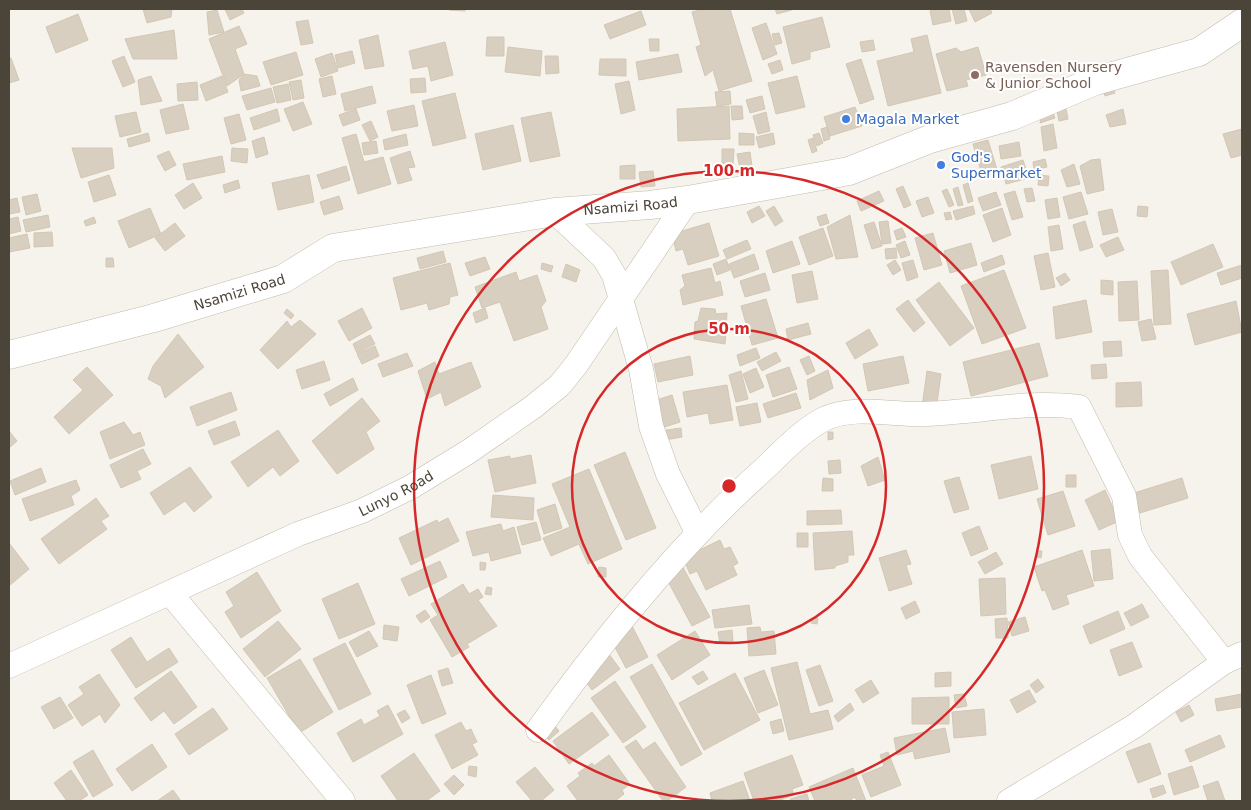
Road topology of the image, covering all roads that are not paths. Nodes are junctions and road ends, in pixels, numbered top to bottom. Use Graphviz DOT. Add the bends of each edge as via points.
graph roads {
  1 [pos="1242,23"];
  2 [pos="688,200"];
  3 [pos="555,212"];
  4 [pos="621,297"];
  5 [pos="9,355"];
  6 [pos="697,532"];
  7 [pos="170,593"];
  8 [pos="1233,658"];
  9 [pos="9,666"];
  10 [pos="538,730"];
  11 [pos="343,801"];
  12 [pos="1009,801"];
  1 -- 2 [label="street, Nsamizi Road" via="1199,52 1095,81 1012,116 930,139 850,171"];
  2 -- 3 [label="street, Nsamizi Road"];
  2 -- 4 [label="street, Lunyo Road"];
  3 -- 4 [label="street" via="604,258"];
  3 -- 5 [label="street, Nsamizi Road" via="333,248 283,279 154,318"];
  4 -- 6 [label="street" via="641,369 651,426 668,474"];
  4 -- 7 [label="street, Lunyo Road" via="560,385 468,452 411,487 362,511 298,534"];
  6 -- 8 [label="street" via="795,441 824,420 842,413 922,414 1054,404 1079,407 1124,496 1130,535 1140,556"];
  6 -- 10 [label="street" via="573,682"];
  7 -- 9 [label="street, Lunyo Road"];
  7 -- 11 [label="street"];
  8 -- 12 [label="street" via="1133,727"];
}
